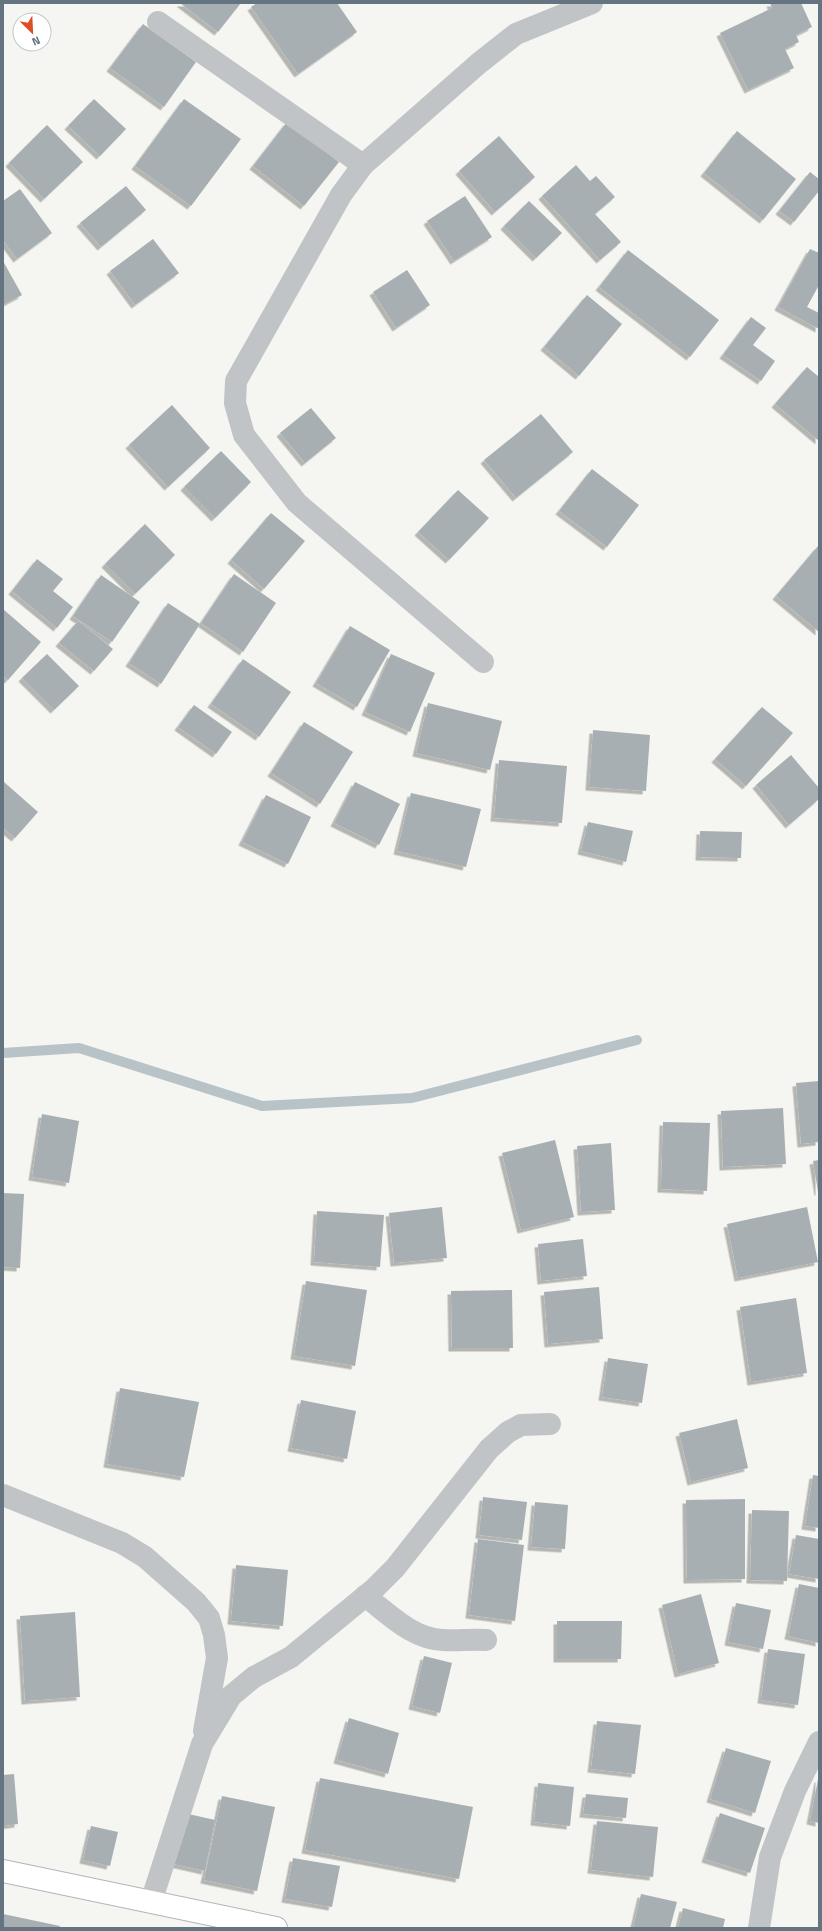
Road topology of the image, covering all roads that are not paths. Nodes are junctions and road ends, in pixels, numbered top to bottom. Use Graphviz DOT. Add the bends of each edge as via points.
graph roads {
  1 [pos="592,3"];
  2 [pos="158,22"];
  3 [pos="363,164"];
  4 [pos="483,662"];
  5 [pos="550,1424"];
  6 [pos="3,1495"];
  7 [pos="365,1596"];
  8 [pos="486,1640"];
  9 [pos="819,1742"];
  10 [pos="202,1744"];
  11 [pos="3,1871"];
  12 [pos="151,1902"];
  13 [pos="276,1928"];
  14 [pos="759,1928"];
  1 -- 3 [label="street" via="516,34"];
  2 -- 3 [label="street"];
  3 -- 4 [label="street" via="341,195 236,381 234,403 244,435 297,503"];
  5 -- 7 [label="street" via="521,1425 489,1449 394,1568"];
  6 -- 10 [label="street" via="122,1543 145,1557 200,1607 208,1618 214,1635 217,1658"];
  7 -- 8 [label="street" via="408,1629 426,1636 442,1640"];
  7 -- 10 [label="street" via="291,1657 254,1677 231,1696"];
  9 -- 14 [label="street" via="795,1791 770,1857"];
  10 -- 12 [label="street"];
  11 -- 12 [label="main road"];
  12 -- 13 [label="main road"];
}
